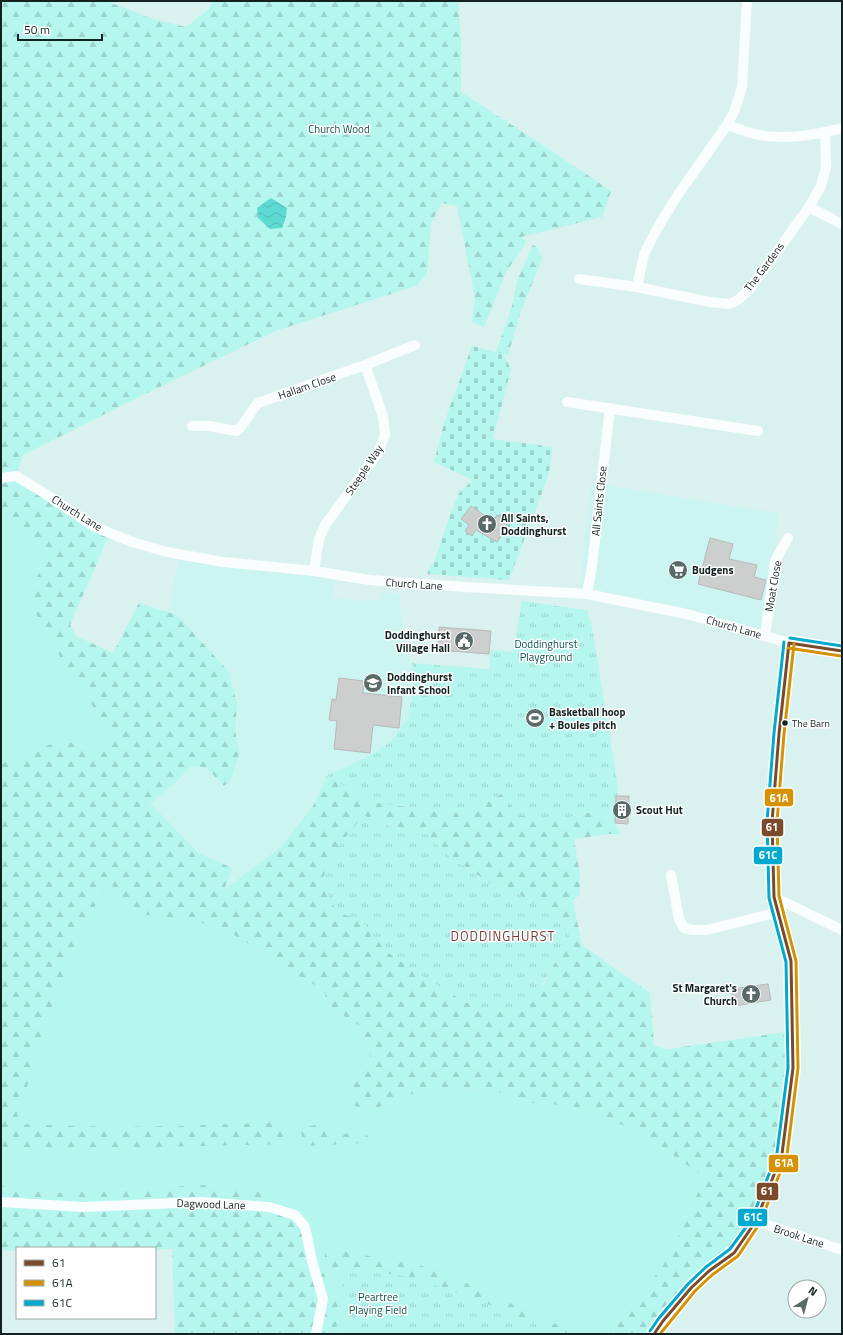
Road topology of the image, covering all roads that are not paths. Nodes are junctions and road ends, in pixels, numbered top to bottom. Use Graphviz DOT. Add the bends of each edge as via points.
graph roads {
  1 [pos="747,1"];
  2 [pos="727,125"];
  3 [pos="842,128"];
  4 [pos="825,132"];
  5 [pos="809,207"];
  6 [pos="842,224"];
  7 [pos="579,279"];
  8 [pos="637,287"];
  9 [pos="415,345"];
  10 [pos="365,365"];
  11 [pos="567,402"];
  12 [pos="610,408"];
  13 [pos="192,426"];
  14 [pos="758,431"];
  15 [pos="1,478"];
  16 [pos="788,538"];
  17 [pos="314,571"];
  18 [pos="587,594"];
  19 [pos="765,636"];
  20 [pos="789,643"];
  21 [pos="842,651"];
  22 [pos="671,876"];
  23 [pos="774,897"];
  24 [pos="778,912"];
  25 [pos="842,930"];
  26 [pos="1,1202"];
  27 [pos="756,1222"];
  28 [pos="842,1250"];
  29 [pos="316,1334"];
  30 [pos="654,1334"];
  1 -- 2 [label="street" via="742,87"];
  2 -- 4 [label="street" via="759,135 784,137"];
  2 -- 8 [label="street" via="657,229 644,254"];
  3 -- 4 [label="street"];
  4 -- 5 [label="street, The Gardens" via="826,167 821,186"];
  5 -- 6 [label="street"];
  5 -- 8 [label="street, The Gardens" via="750,289 738,300 729,304 717,303"];
  7 -- 8 [label="street, The Gardens"];
  9 -- 10 [label="street, Hallam Close"];
  10 -- 13 [label="street, Hallam Close" via="258,403 237,431"];
  10 -- 17 [label="street, Steeple Way" via="383,416 386,435 378,453 325,526 319,539"];
  11 -- 12 [label="street"];
  12 -- 14 [label="street"];
  12 -- 18 [label="street, All Saints Close"];
  15 -- 17 [label="street, Church Lane" via="16,476 95,527 132,542 167,552 223,562"];
  16 -- 19 [label="street, Moat Close" via="775,561"];
  17 -- 18 [label="street, Church Lane" via="370,580"];
  18 -- 19 [label="street, Church Lane" via="687,614"];
  19 -- 20 [label="street, Church Lane"];
  20 -- 21 [label="street, Church Lane"];
  20 -- 23 [label="street" via="772,822"];
  22 -- 24 [label="street" via="679,919 684,928 707,930"];
  23 -- 24 [label="street"];
  23 -- 25 [label="street"];
  24 -- 27 [label="street" via="791,961 793,1068 782,1154"];
  26 -- 29 [label="street, Dagwood Lane" via="83,1207 201,1202 268,1207 295,1215 305,1227 323,1299"];
  27 -- 28 [label="street, Brook Lane"];
  27 -- 30 [label="street" via="734,1253 691,1288"];
}
